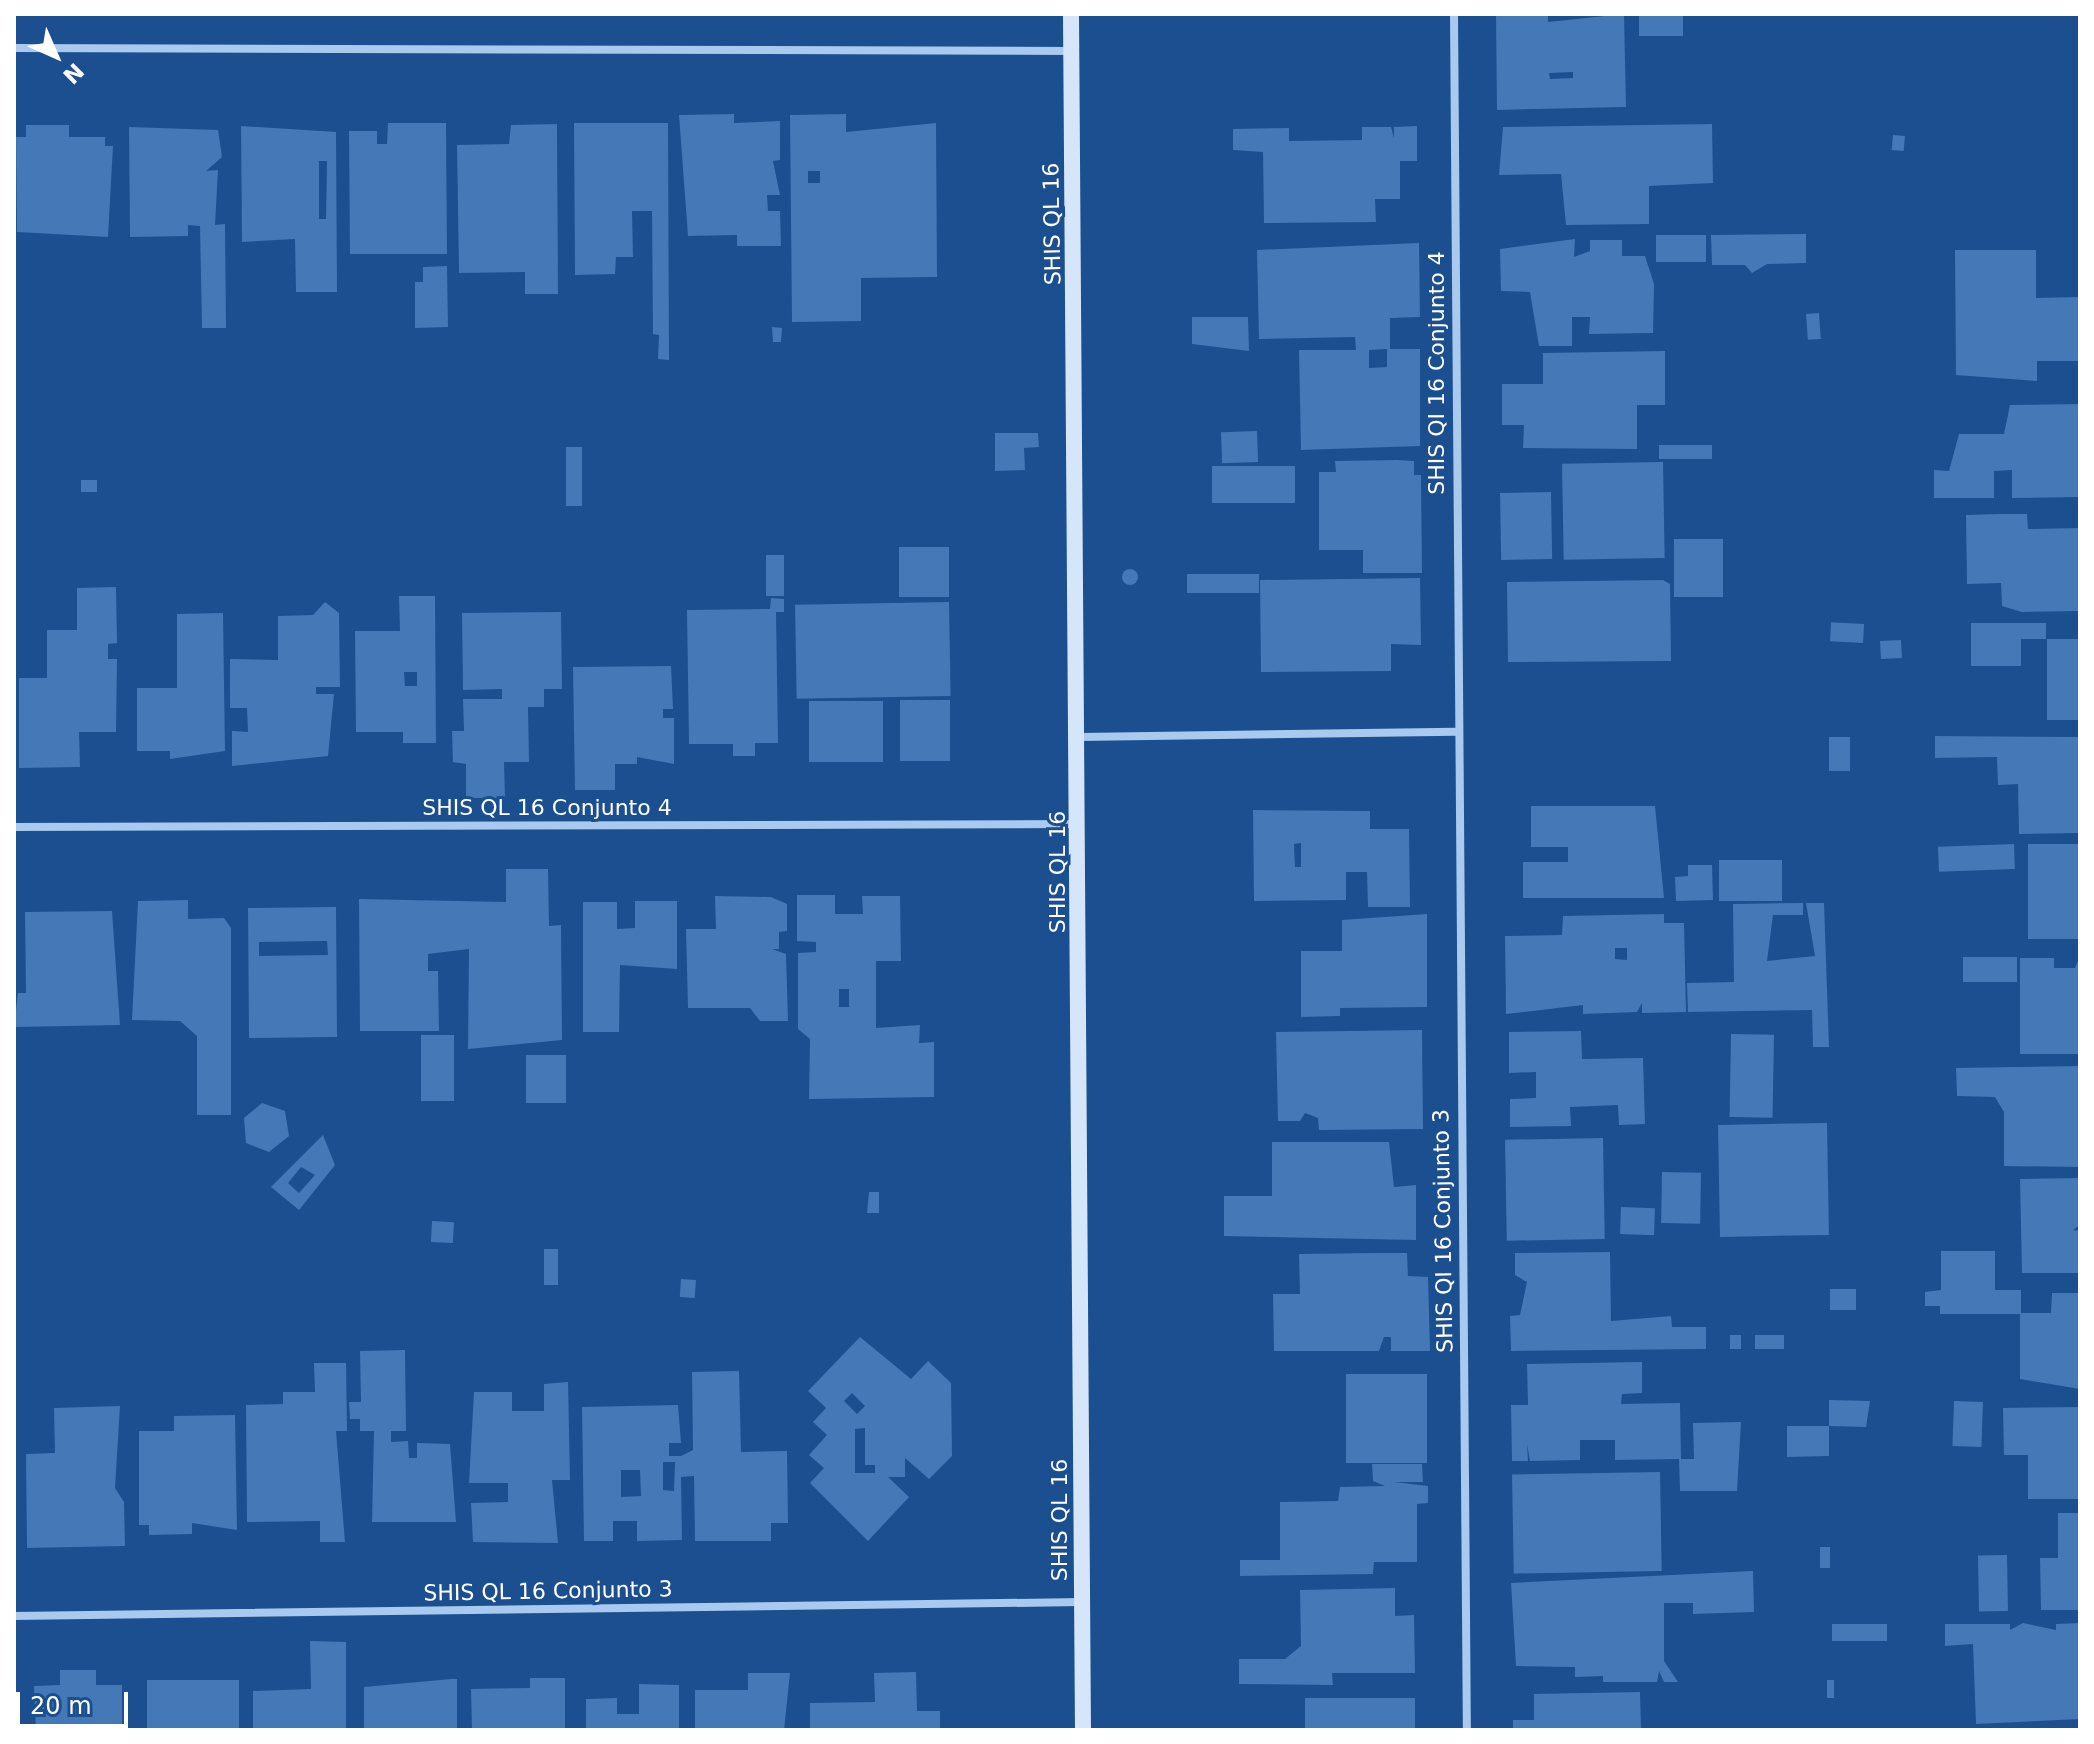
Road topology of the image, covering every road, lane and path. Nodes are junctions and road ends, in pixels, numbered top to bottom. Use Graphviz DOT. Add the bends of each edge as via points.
graph roads {
  1 [pos="1071,14"];
  2 [pos="1454,14"];
  3 [pos="14,48"];
  4 [pos="1072,51"];
  5 [pos="1456,732"];
  6 [pos="1080,737"];
  7 [pos="1080,824"];
  8 [pos="14,827"];
  9 [pos="1082,1602"];
  10 [pos="14,1616"];
  11 [pos="1083,1730"];
  12 [pos="1467,1730"];
  1 -- 4 [label="street, SHIS QL 16"];
  2 -- 5 [label="street, SHIS QI 16 Conjunto 4"];
  3 -- 4 [label="street"];
  4 -- 6 [label="street, SHIS QL 16"];
  5 -- 6 [label="street"];
  5 -- 12 [label="street, SHIS QI 16 Conjunto 3"];
  6 -- 7 [label="street, SHIS QL 16"];
  7 -- 8 [label="street, SHIS QL 16 Conjunto 4"];
  7 -- 9 [label="street, SHIS QL 16"];
  9 -- 10 [label="street, SHIS QL 16 Conjunto 3"];
  9 -- 11 [label="street, SHIS QL 16"];
}
